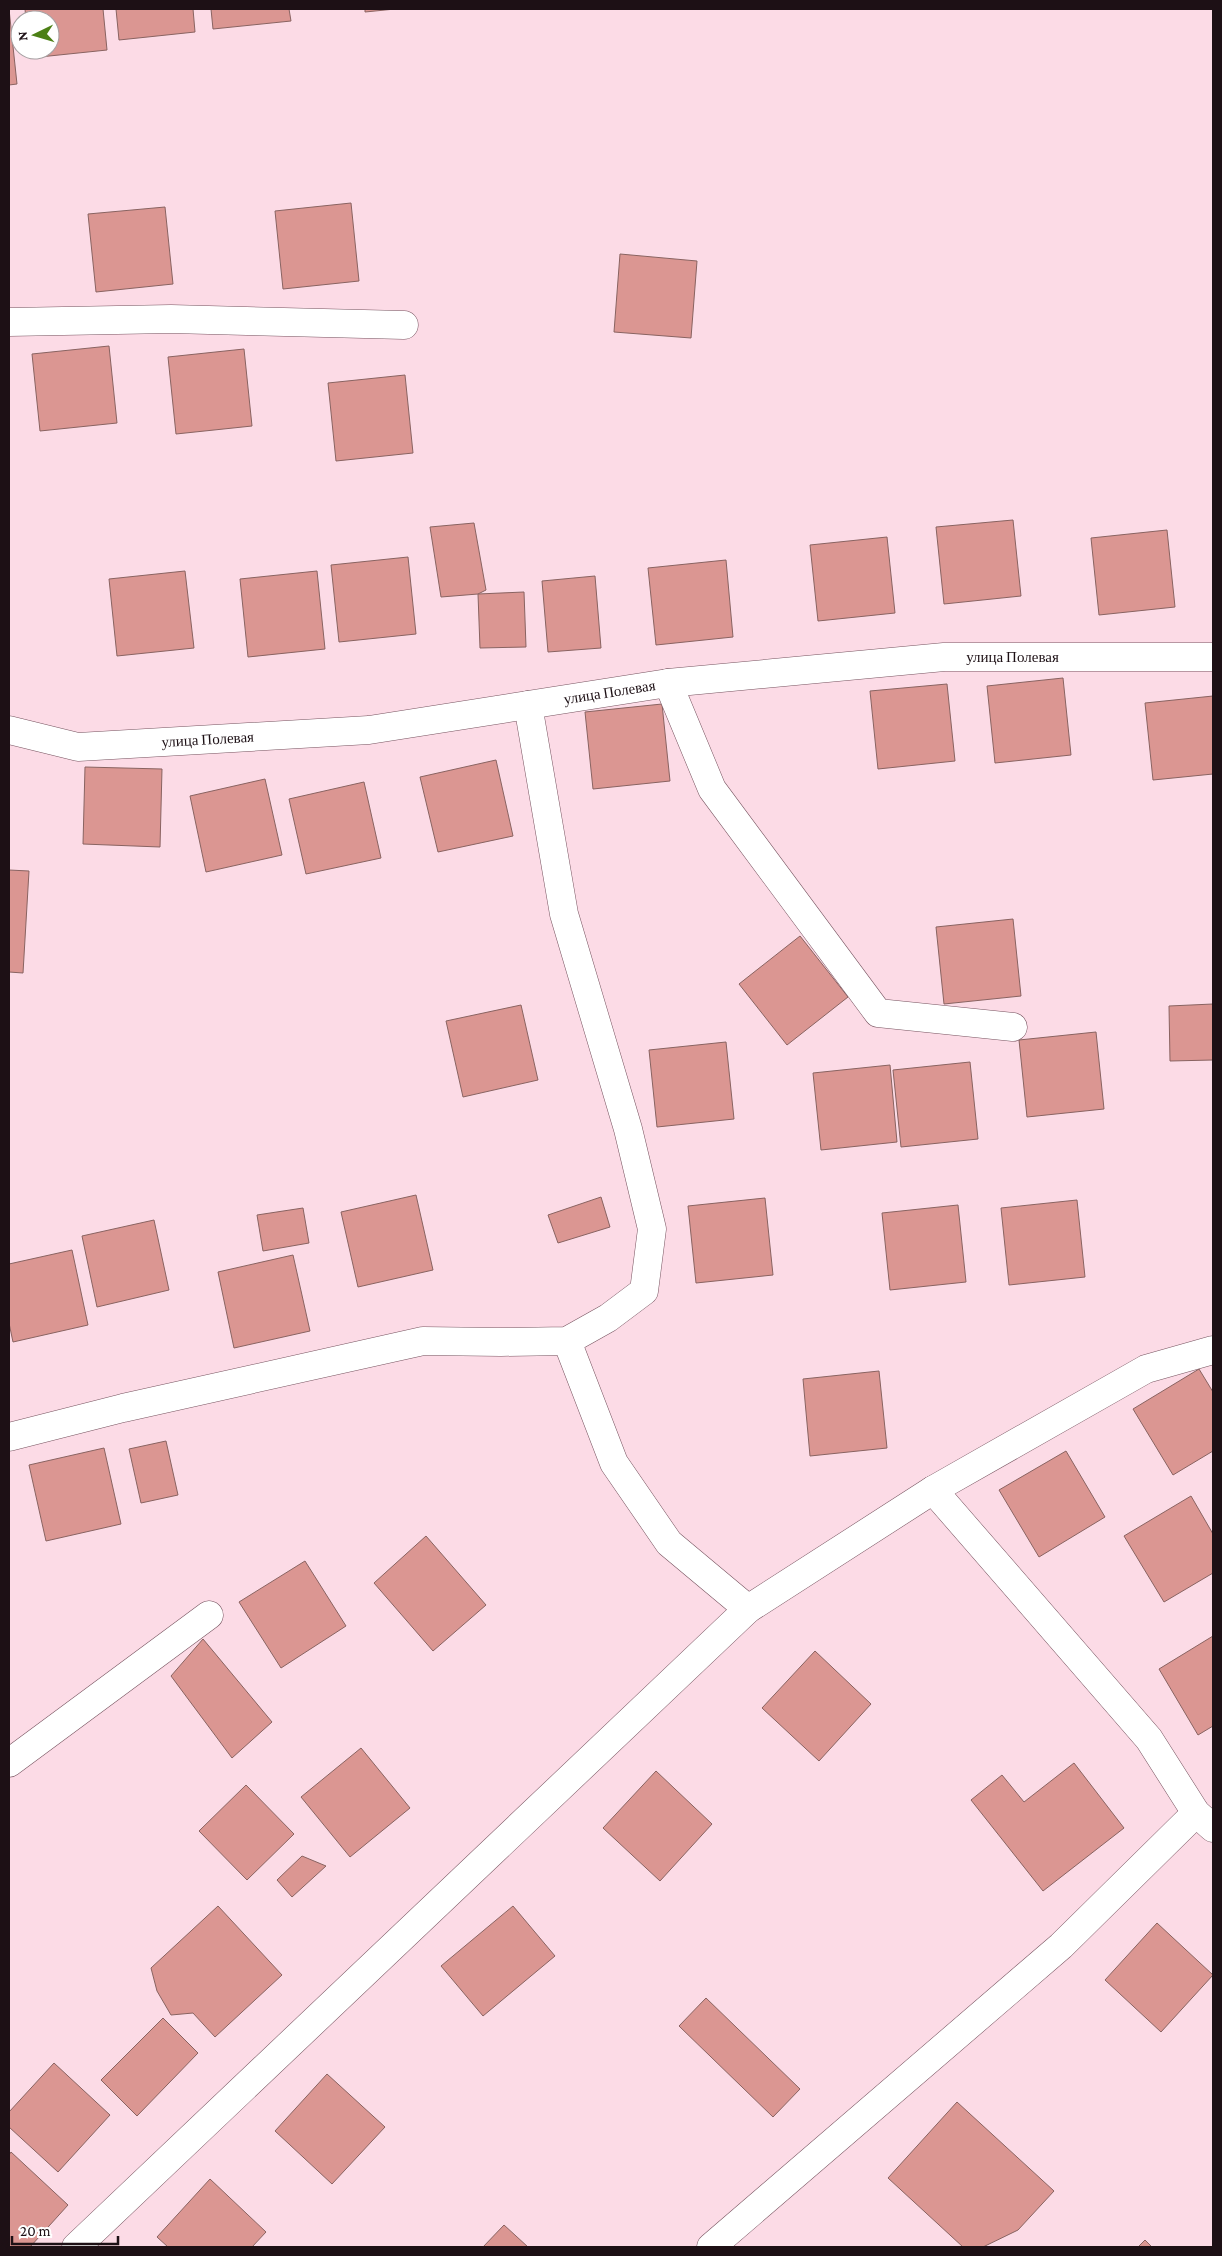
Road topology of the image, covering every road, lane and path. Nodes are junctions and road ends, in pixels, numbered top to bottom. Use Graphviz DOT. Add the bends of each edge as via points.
graph roads {
  1 [pos="9,322"];
  2 [pos="404,325"];
  3 [pos="1213,657"];
  4 [pos="668,683"];
  5 [pos="528,705"];
  6 [pos="9,730"];
  7 [pos="1012,1027"];
  8 [pos="567,1341"];
  9 [pos="1213,1350"];
  10 [pos="9,1437"];
  11 [pos="933,1490"];
  12 [pos="748,1608"];
  13 [pos="209,1615"];
  14 [pos="9,1763"];
  15 [pos="1205,1820"];
  16 [pos="76,2247"];
  17 [pos="711,2247"];
  1 -- 2 [label="street" via="172,319"];
  3 -- 4 [label="street, улица Полевая" via="944,656"];
  4 -- 5 [label="street, улица Полевая"];
  4 -- 7 [label="street" via="712,789 878,1012"];
  5 -- 6 [label="street, улица Полевая" via="368,730 78,747"];
  5 -- 8 [label="street" via="564,914 628,1129 652,1229 644,1291 608,1318"];
  8 -- 10 [label="street" via="423,1340"];
  8 -- 12 [label="street" via="619,1471 669,1544"];
  9 -- 11 [label="street" via="1146,1370"];
  11 -- 12 [label="street"];
  11 -- 15 [label="street" via="1149,1739"];
  12 -- 16 [label="street"];
  13 -- 14 [label="street"];
  15 -- 17 [label="street"];
}
